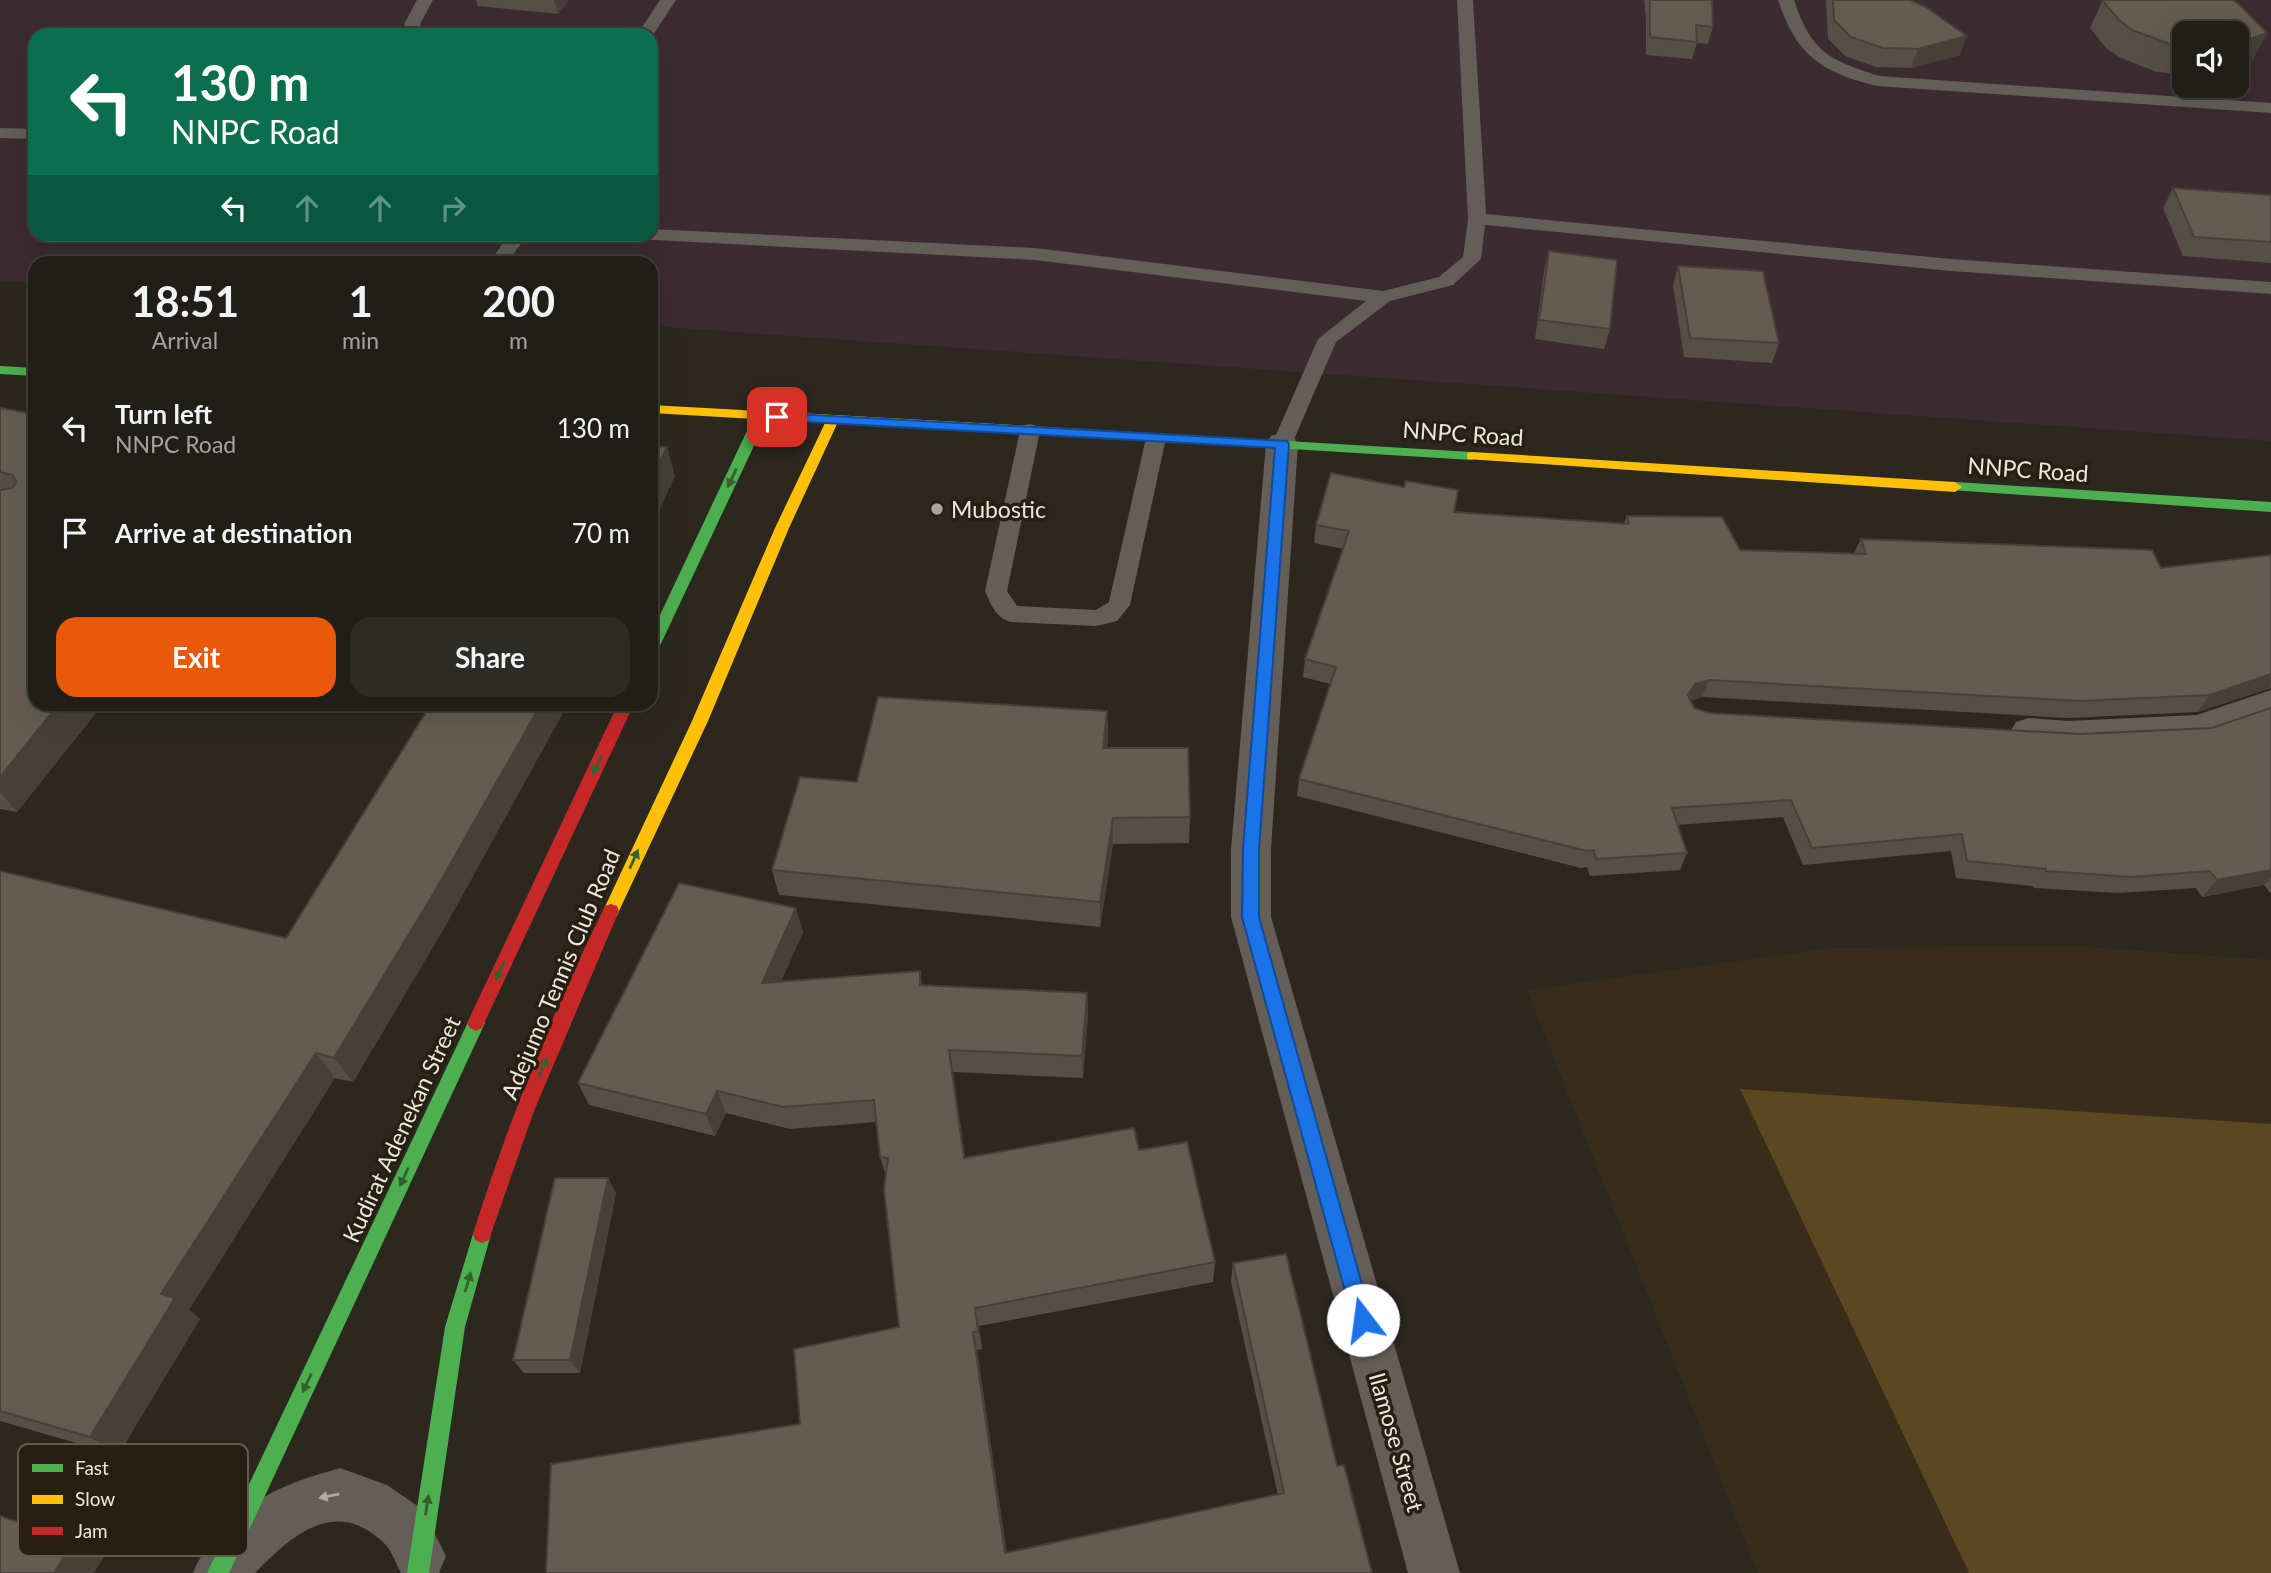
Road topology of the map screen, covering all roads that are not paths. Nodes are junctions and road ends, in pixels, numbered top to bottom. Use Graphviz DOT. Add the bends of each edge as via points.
graph roads {
  1 [pos="425,0"];
  2 [pos="667,0"];
  3 [pos="1465,0"];
  4 [pos="1786,0"];
  5 [pos="414,28"];
  6 [pos="649,28"];
  7 [pos="2271,108"];
  8 [pos="0,133"];
  9 [pos="28,134"];
  10 [pos="1477,219"];
  11 [pos="658,235"];
  12 [pos="2271,288"];
  13 [pos="1383,297"];
  14 [pos="0,370"];
  15 [pos="28,372"];
  16 [pos="658,409"];
  17 [pos="761,416"];
  18 [pos="832,421"];
  19 [pos="1030,431"];
  20 [pos="1156,438"];
  21 [pos="1282,444"];
  22 [pos="2271,507"];
  23 [pos="658,635"];
  24 [pos="2271,704"];
  25 [pos="623,711"];
  26 [pos="2000,731"];
  27 [pos="248,1511"];
  28 [pos="248,1543"];
  29 [pos="227,1556"];
  30 [pos="236,1556"];
  31 [pos="419,1565"];
  32 [pos="219,1573"];
  33 [pos="1434,1573"];
  1 -- 5 [label="lane"];
  2 -- 6 [label="lane"];
  3 -- 10 [label="lane"];
  4 -- 7 [label="lane" via="1806,48 1828,64 1877,81"];
  8 -- 9 [label="lane"];
  10 -- 12 [label="lane" via="1951,265"];
  10 -- 13 [label="lane" via="1472,259 1446,281"];
  11 -- 13 [label="lane" via="1035,254"];
  13 -- 21 [label="lane" via="1328,339"];
  14 -- 15 [label="street"];
  16 -- 17 [label="street, NNPC Road"];
  17 -- 18 [label="street, NNPC Road"];
  17 -- 23 [label="street, one-way"];
  18 -- 19 [label="street, NNPC Road"];
  31 -- 18 [label="street, Adejumo Tennis Club Road, one-way" via="455,1327 502,1167 574,992"];
  19 -- 20 [label="street, NNPC Road"];
  19 -- 20 [label="lane" via="996,591 1011,614 1096,618 1119,606"];
  20 -- 21 [label="street, NNPC Road"];
  21 -- 22 [label="street, NNPC Road"];
  21 -- 33 [label="street, Ilamose Street" via="1251,849 1251,917"];
  24 -- 26 [label="street" via="2198,729 2068,734"];
  25 -- 27 [label="street, Kudirat Adenekan Street, one-way"];
  31 -- 28 [label="street, one-way" via="404,1527 369,1503 340,1494 292,1508"];
  29 -- 32 [label="street, Kudirat Adenekan Street, one-way"];
  30 -- 32 [label="street, one-way"];
}
